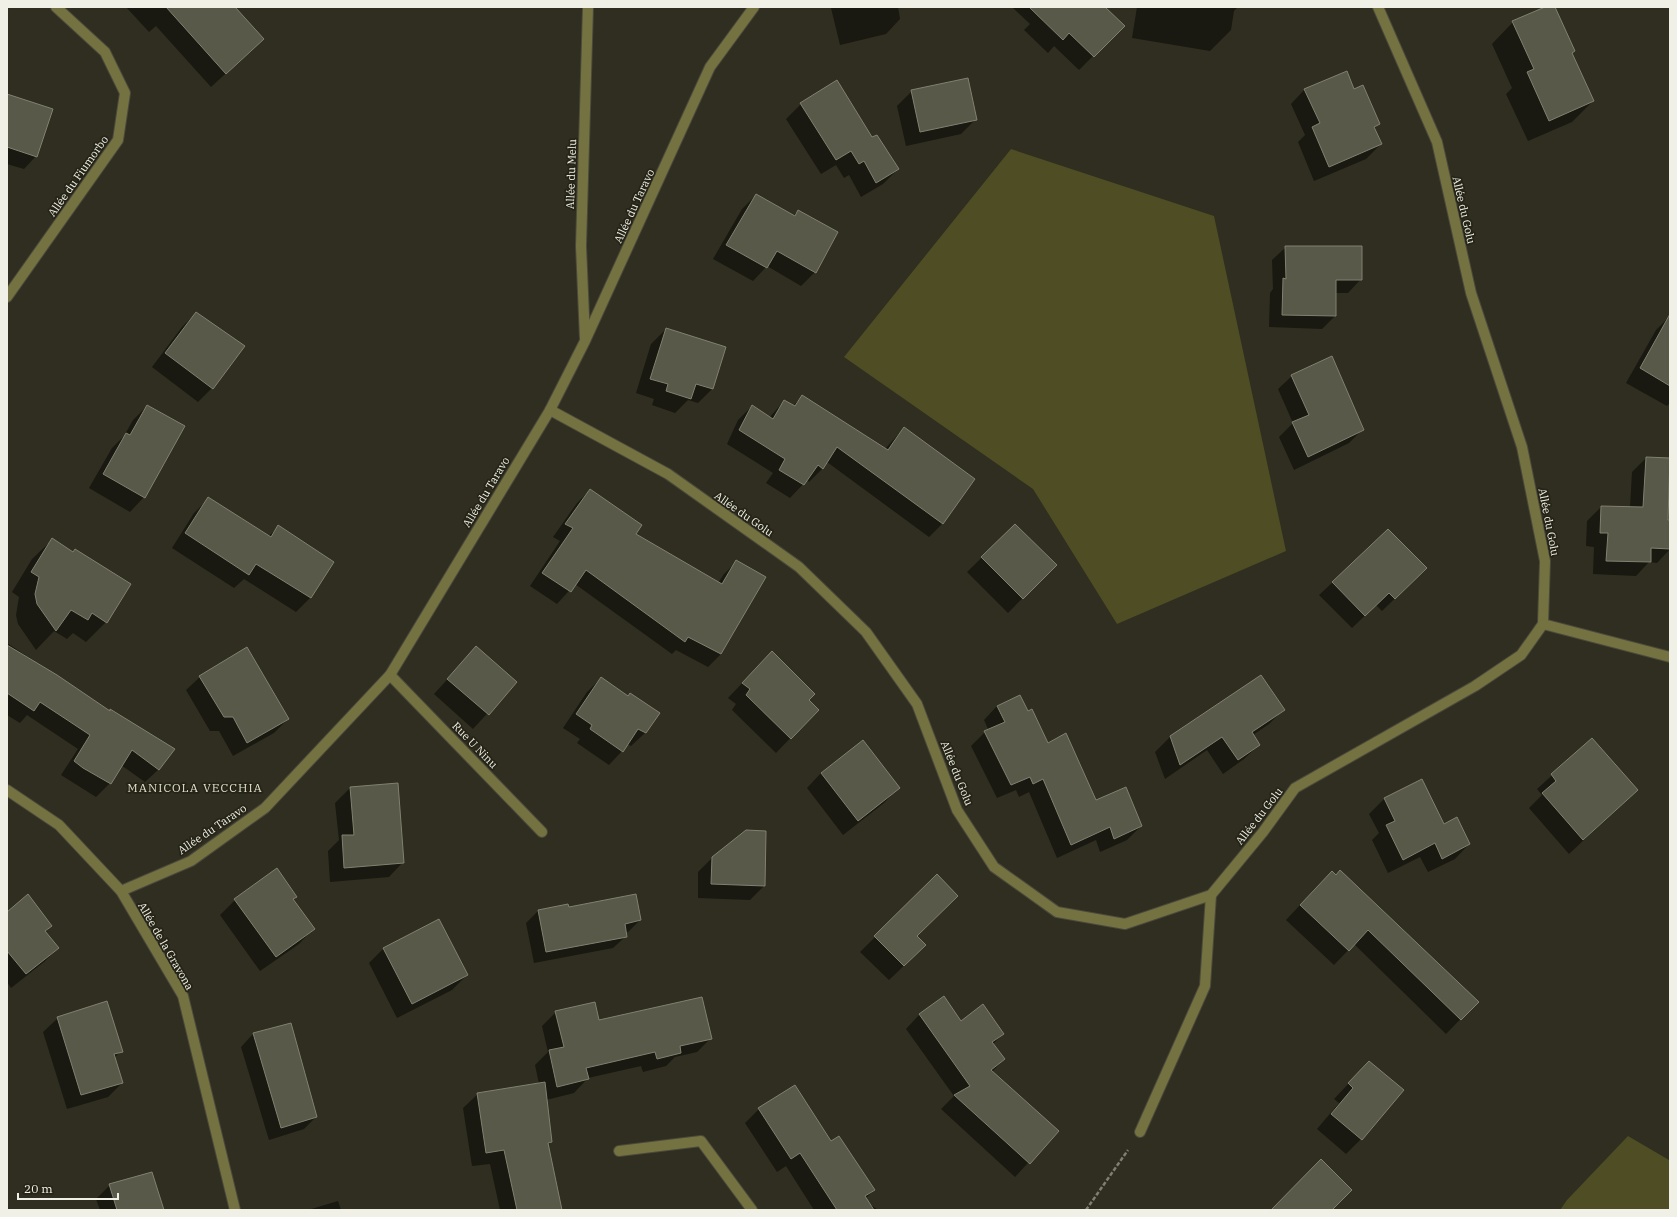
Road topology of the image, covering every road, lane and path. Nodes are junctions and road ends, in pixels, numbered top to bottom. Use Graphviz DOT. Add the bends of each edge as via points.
graph roads {
  1 [pos="56,7"];
  2 [pos="588,7"];
  3 [pos="754,7"];
  4 [pos="1378,7"];
  5 [pos="7,298"];
  6 [pos="585,341"];
  7 [pos="550,410"];
  8 [pos="1543,624"];
  9 [pos="1670,657"];
  10 [pos="390,675"];
  11 [pos="7,790"];
  12 [pos="542,832"];
  13 [pos="121,891"];
  14 [pos="1211,895"];
  15 [pos="1140,1132"];
  16 [pos="619,1151"];
  17 [pos="235,1210"];
  18 [pos="752,1210"];
  19 [pos="1086,1210"];
  1 -- 5 [label="street, Allée du Fiumorbo" via="105,52 125,93 118,140"];
  2 -- 6 [label="street, Allée du Melu" via="581,246"];
  3 -- 6 [label="street, Allée du Taravo" via="710,68"];
  4 -- 8 [label="street, Allée du Golu" via="1436,142 1472,293 1522,446 1545,561"];
  6 -- 7 [label="street, Allée du Taravo"];
  7 -- 10 [label="street, Allée du Taravo"];
  7 -- 14 [label="street, Allée du Golu" via="668,474 799,567 866,632 917,704 957,810 994,867 1057,912 1125,924"];
  8 -- 9 [label="street"];
  8 -- 14 [label="street, Allée du Golu" via="1521,655 1475,686 1295,788"];
  10 -- 12 [label="street, Rue U Ninu"];
  10 -- 13 [label="street, Allée du Taravo" via="265,808 191,861"];
  11 -- 13 [label="street, Allée de la Gravona" via="59,825"];
  13 -- 17 [label="street, Allée de la Gravona" via="183,996"];
  14 -- 15 [label="street" via="1205,986"];
  15 -- 19 [label="path"];
  16 -- 18 [label="street" via="701,1141"];
}
